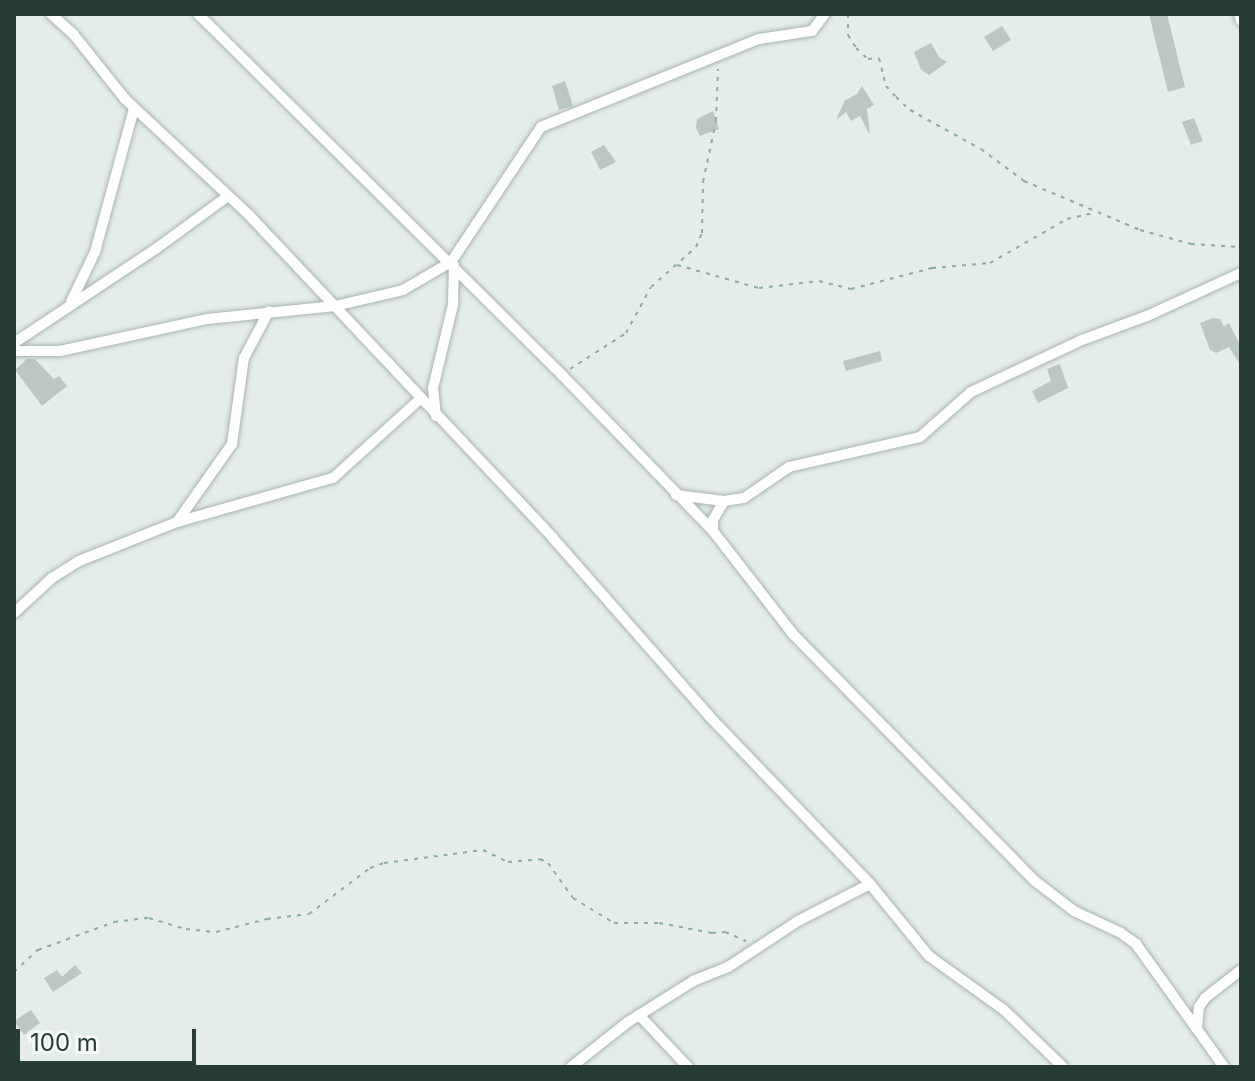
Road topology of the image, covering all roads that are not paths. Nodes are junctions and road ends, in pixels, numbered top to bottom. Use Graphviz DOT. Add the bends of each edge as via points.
graph roads {
  1 [pos="51,14"];
  2 [pos="198,14"];
  3 [pos="825,14"];
  4 [pos="1239,14"];
  5 [pos="1241,21"];
  6 [pos="134,108"];
  7 [pos="228,196"];
  8 [pos="452,264"];
  9 [pos="1241,273"];
  10 [pos="335,306"];
  11 [pos="66,310"];
  12 [pos="269,311"];
  13 [pos="14,343"];
  14 [pos="14,351"];
  15 [pos="420,399"];
  16 [pos="438,420"];
  17 [pos="676,495"];
  18 [pos="724,501"];
  19 [pos="177,522"];
  20 [pos="713,531"];
  21 [pos="14,613"];
  22 [pos="870,884"];
  23 [pos="1241,970"];
  24 [pos="639,1015"];
  25 [pos="1197,1031"];
  26 [pos="571,1067"];
  27 [pos="688,1067"];
  28 [pos="1063,1067"];
  29 [pos="1224,1067"];
  1 -- 6 [label="street"];
  2 -- 8 [label="street"];
  3 -- 8 [label="street" via="812,31 759,39 541,127"];
  4 -- 5 [label="street"];
  6 -- 7 [label="street"];
  6 -- 11 [label="street" via="95,252"];
  7 -- 10 [label="street"];
  7 -- 11 [label="street"];
  8 -- 10 [label="street" via="403,290"];
  8 -- 16 [label="street" via="453,305 433,388"];
  8 -- 17 [label="street"];
  9 -- 18 [label="street" via="971,392 920,437 789,467 744,498"];
  10 -- 12 [label="street"];
  10 -- 15 [label="street"];
  11 -- 13 [label="street"];
  12 -- 14 [label="street" via="60,351"];
  12 -- 19 [label="street" via="244,358 232,444"];
  15 -- 16 [label="street"];
  15 -- 19 [label="street" via="333,478"];
  16 -- 22 [label="street"];
  17 -- 18 [label="street"];
  17 -- 20 [label="street"];
  18 -- 20 [label="street"];
  19 -- 21 [label="street" via="79,561"];
  20 -- 25 [label="street" via="792,633 1035,881 1074,911 1136,944"];
  22 -- 24 [label="street"];
  22 -- 28 [label="street" via="929,956 1004,1010"];
  23 -- 25 [label="street" via="1205,998"];
  24 -- 26 [label="street"];
  24 -- 27 [label="street"];
  25 -- 29 [label="street"];
}
